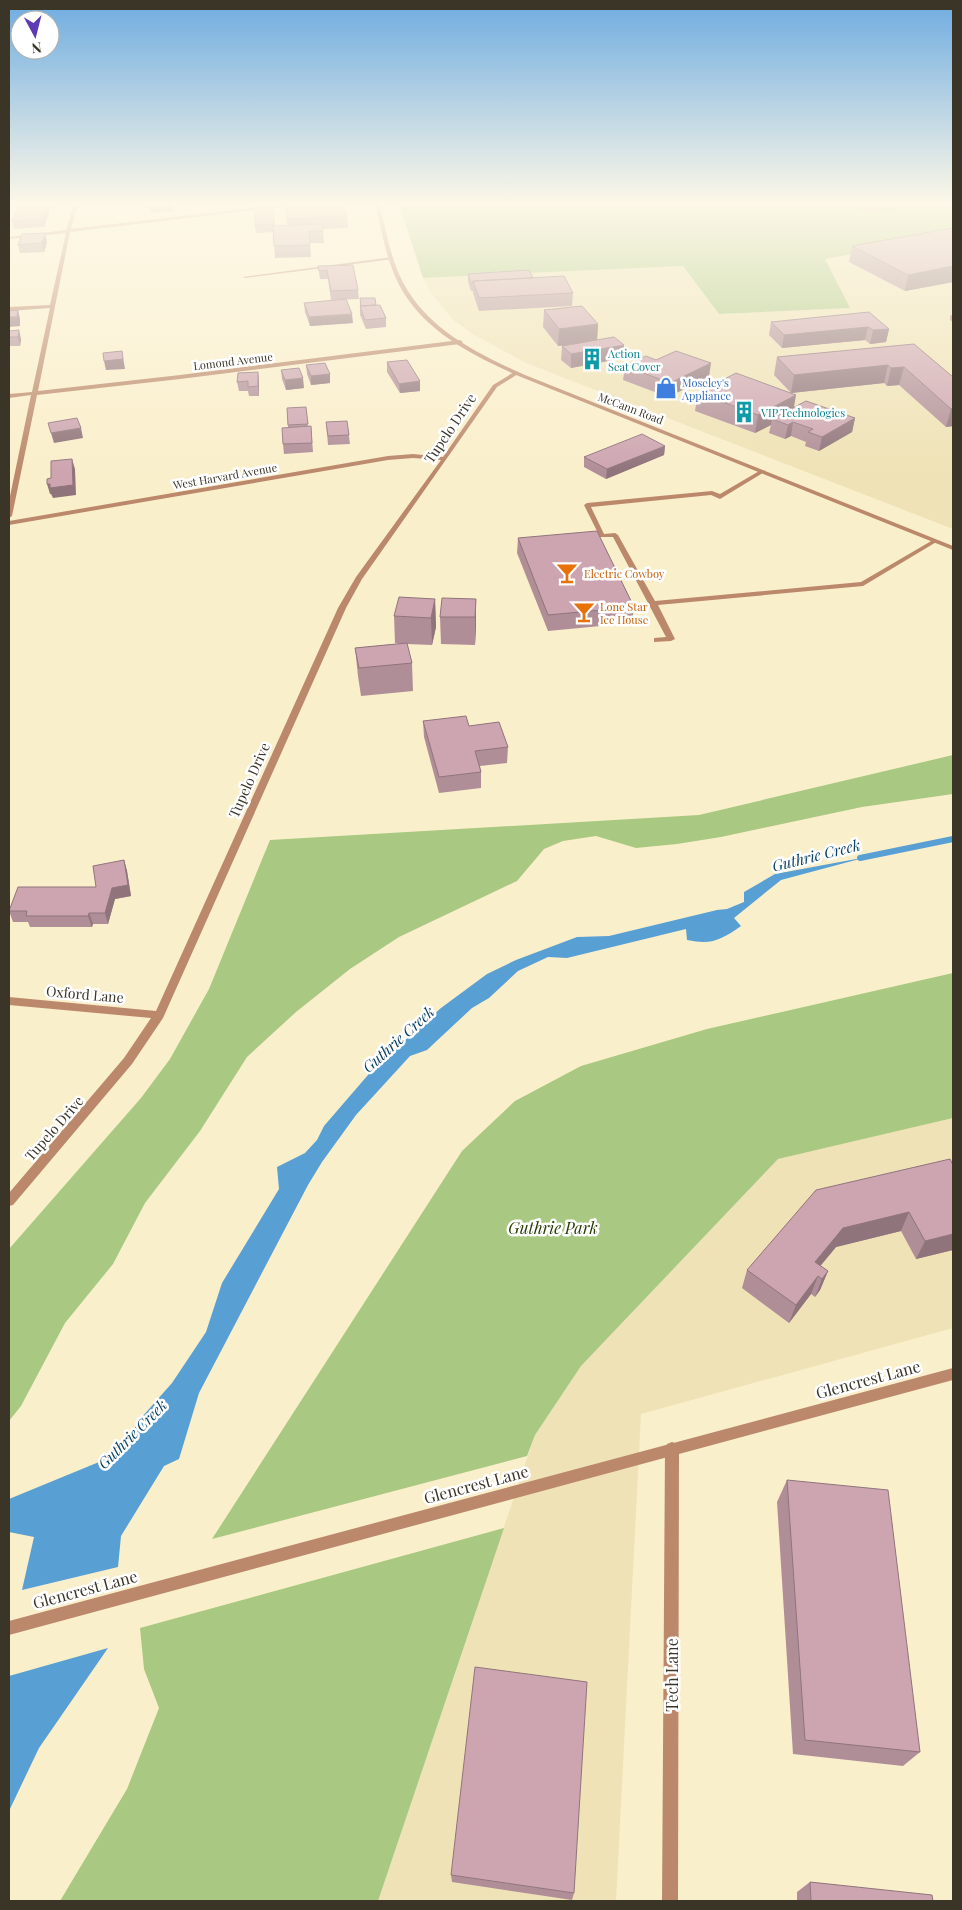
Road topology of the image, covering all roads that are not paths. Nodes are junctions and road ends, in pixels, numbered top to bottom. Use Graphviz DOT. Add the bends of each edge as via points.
graph roads {
  1 [pos="55,293"];
  2 [pos="407,293"];
  3 [pos="52,306"];
  4 [pos="9,309"];
  5 [pos="460,342"];
  6 [pos="516,373"];
  7 [pos="33,393"];
  8 [pos="9,396"];
  9 [pos="445,459"];
  10 [pos="763,471"];
  11 [pos="9,516"];
  12 [pos="9,523"];
  13 [pos="936,541"];
  14 [pos="953,548"];
  15 [pos="653,603"];
  16 [pos="657,640"];
  17 [pos="9,1002"];
  18 [pos="159,1015"];
  19 [pos="9,1201"];
  20 [pos="953,1374"];
  21 [pos="672,1449"];
  22 [pos="9,1628"];
  23 [pos="670,1901"];
  1 -- 3 [label="street"];
  2 -- 5 [label="street, McCann Road" via="442,330"];
  3 -- 4 [label="street"];
  3 -- 7 [label="street"];
  5 -- 6 [label="street, McCann Road"];
  5 -- 7 [label="street, Lomond Avenue"];
  6 -- 9 [label="street, Tupelo Drive" via="495,386"];
  6 -- 10 [label="street, McCann Road"];
  7 -- 8 [label="street, Lomond Avenue"];
  7 -- 11 [label="street"];
  9 -- 12 [label="street, West Harvard Avenue" via="388,458"];
  9 -- 18 [label="street, Tupelo Drive" via="359,579 342,608"];
  10 -- 13 [label="street, McCann Road"];
  10 -- 15 [label="street" via="720,496 712,493 587,505 602,536 615,535"];
  13 -- 14 [label="street, McCann Road"];
  13 -- 15 [label="street" via="863,584"];
  15 -- 16 [label="street" via="671,639"];
  17 -- 18 [label="street, Oxford Lane"];
  18 -- 19 [label="street, Tupelo Drive" via="122,1068"];
  20 -- 21 [label="street, Glencrest Lane"];
  21 -- 22 [label="street, Glencrest Lane"];
  21 -- 23 [label="street, Tech Lane"];
}
